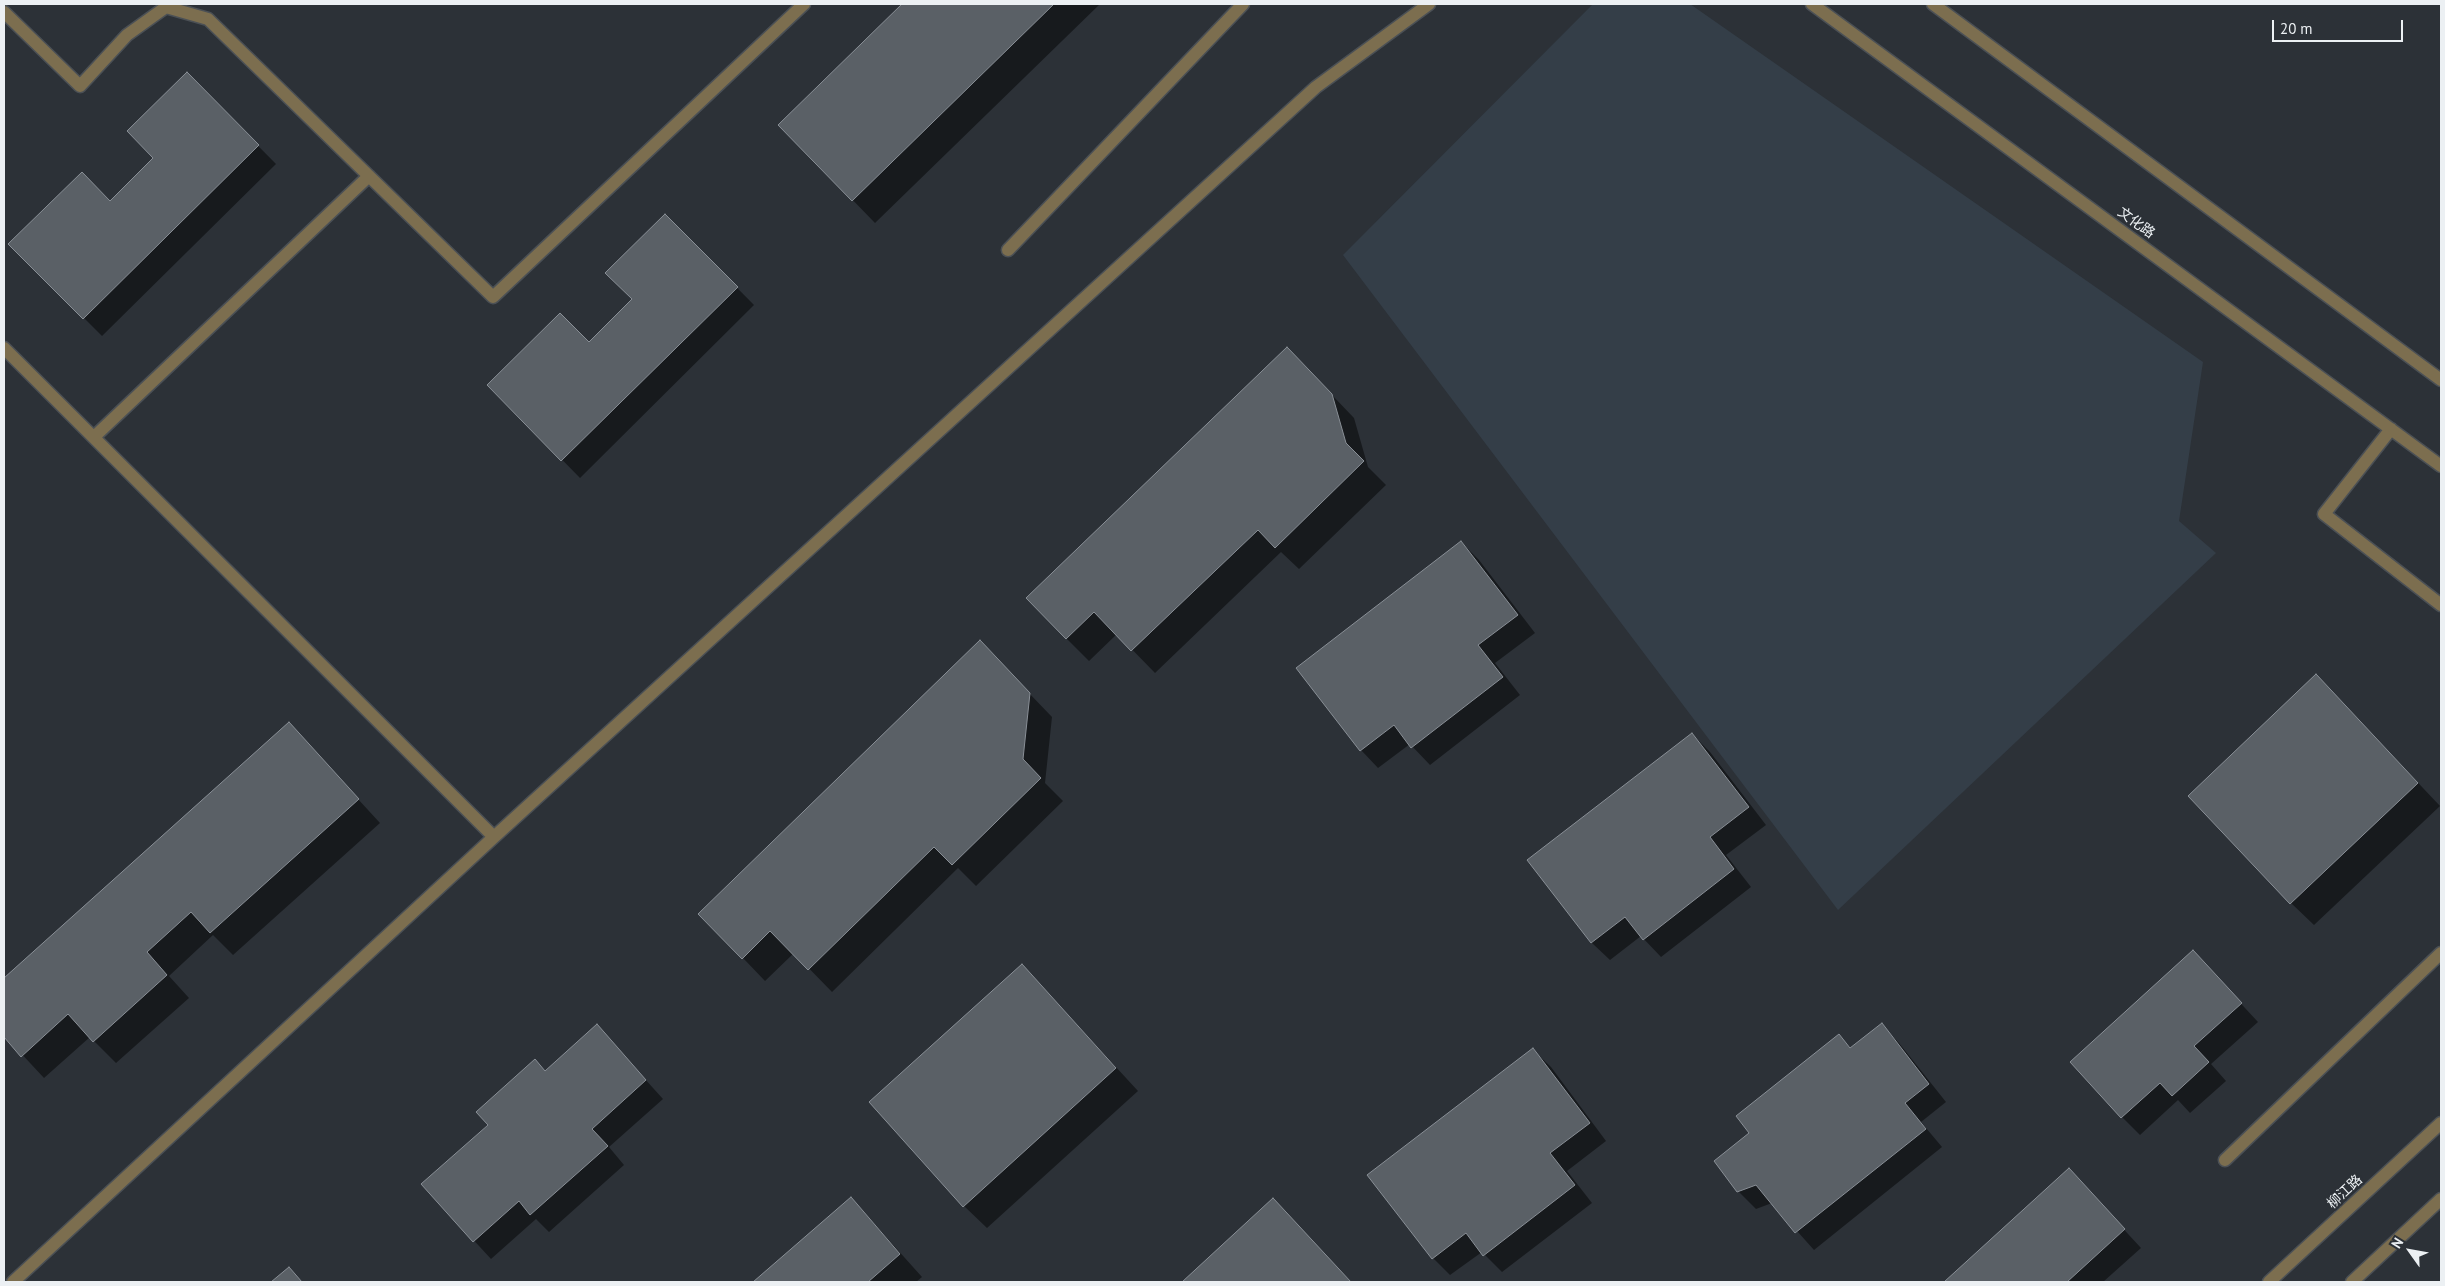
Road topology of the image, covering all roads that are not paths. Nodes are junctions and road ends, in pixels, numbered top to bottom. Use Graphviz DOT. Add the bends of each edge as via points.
graph roads {
  1 [pos="804,4"];
  2 [pos="1243,4"];
  3 [pos="1429,4"];
  4 [pos="1812,4"];
  5 [pos="1933,4"];
  6 [pos="4,12"];
  7 [pos="368,176"];
  8 [pos="1008,250"];
  9 [pos="4,348"];
  10 [pos="2441,380"];
  11 [pos="2390,429"];
  12 [pos="94,437"];
  13 [pos="2441,466"];
  14 [pos="2441,605"];
  15 [pos="494,837"];
  16 [pos="2441,953"];
  17 [pos="2441,1123"];
  18 [pos="2225,1160"];
  19 [pos="2441,1199"];
  20 [pos="13,1282"];
  21 [pos="2270,1282"];
  22 [pos="2352,1282"];
  1 -- 7 [label="street" via="493,297"];
  2 -- 8 [label="street"];
  3 -- 15 [label="street" via="1316,87"];
  4 -- 11 [label="street, 文化路"];
  5 -- 10 [label="street"];
  6 -- 7 [label="street" via="80,86 127,35 166,7 208,19"];
  7 -- 12 [label="street"];
  9 -- 12 [label="street"];
  11 -- 13 [label="street, 文化路"];
  11 -- 14 [label="street" via="2324,514"];
  12 -- 15 [label="street"];
  15 -- 20 [label="street"];
  16 -- 18 [label="street"];
  17 -- 21 [label="street, 柳江路"];
  19 -- 22 [label="street"];
}
